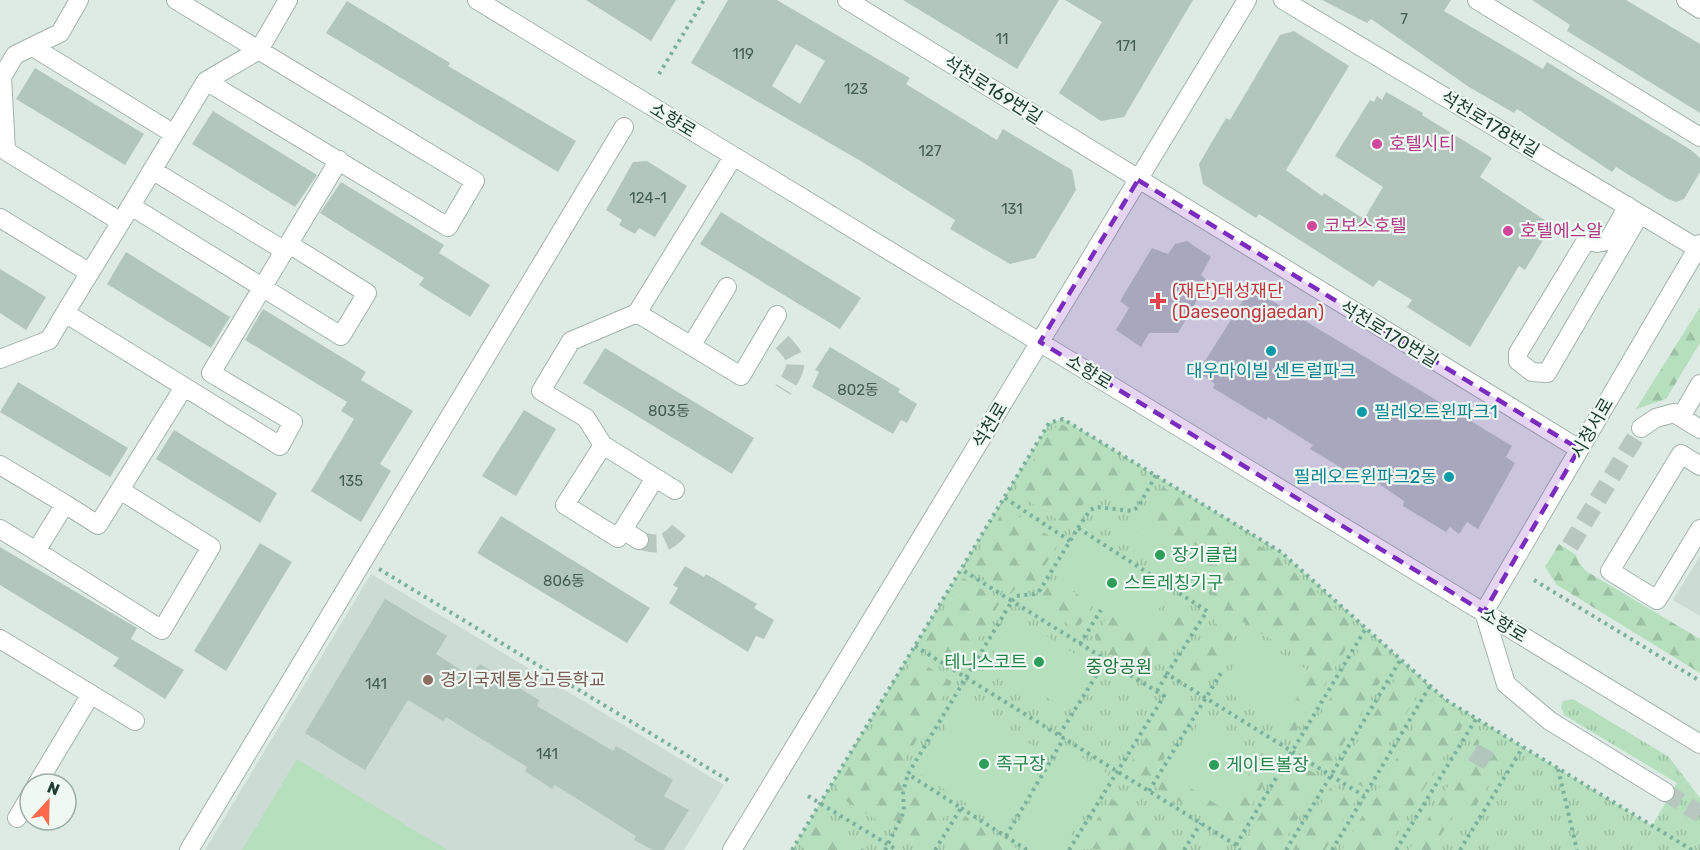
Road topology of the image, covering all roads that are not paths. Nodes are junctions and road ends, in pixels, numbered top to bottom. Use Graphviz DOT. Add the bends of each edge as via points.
graph roads {
  1 [pos="79,0"];
  2 [pos="176,0"];
  3 [pos="288,0"];
  4 [pos="477,0"];
  5 [pos="847,0"];
  6 [pos="1247,0"];
  7 [pos="1282,0"];
  8 [pos="1477,0"];
  9 [pos="1686,0"];
  10 [pos="1700,9"];
  11 [pos="33,47"];
  12 [pos="8,50"];
  13 [pos="259,50"];
  14 [pos="1,76"];
  15 [pos="206,81"];
  16 [pos="624,127"];
  17 [pos="174,134"];
  18 [pos="1700,137"];
  19 [pos="3,156"];
  20 [pos="733,157"];
  21 [pos="339,160"];
  22 [pos="152,170"];
  23 [pos="1138,180"];
  24 [pos="130,206"];
  25 [pos="1634,210"];
  26 [pos="0,218"];
  27 [pos="121,222"];
  28 [pos="1699,247"];
  29 [pos="287,248"];
  30 [pos="90,273"];
  31 [pos="727,286"];
  32 [pos="262,288"];
  33 [pos="65,313"];
  34 [pos="637,313"];
  35 [pos="777,315"];
  36 [pos="1040,342"];
  37 [pos="691,346"];
  38 [pos="0,359"];
  39 [pos="212,373"];
  40 [pos="1700,384"];
  41 [pos="191,391"];
  42 [pos="1681,417"];
  43 [pos="1641,428"];
  44 [pos="1700,429"];
  45 [pos="603,445"];
  46 [pos="1579,449"];
  47 [pos="0,465"];
  48 [pos="1700,466"];
  49 [pos="656,478"];
  50 [pos="120,490"];
  51 [pos="675,490"];
  52 [pos="64,504"];
  53 [pos="0,529"];
  54 [pos="1700,529"];
  55 [pos="623,530"];
  56 [pos="639,540"];
  57 [pos="36,551"];
  58 [pos="1484,612"];
  59 [pos="0,639"];
  60 [pos="91,694"];
  61 [pos="135,721"];
  62 [pos="1700,744"];
  63 [pos="44,772"];
  64 [pos="1665,792"];
  65 [pos="189,850"];
  66 [pos="732,850"];
  1 -- 11 [label="street" via="60,33"];
  2 -- 13 [label="street"];
  3 -- 13 [label="street"];
  4 -- 20 [label="street, 소향로"];
  5 -- 23 [label="street, 석천로169번길"];
  6 -- 23 [label="street, 석천로"];
  7 -- 25 [label="street, 석천로178번길"];
  8 -- 18 [label="street"];
  9 -- 10 [label="street"];
  11 -- 12 [label="street"];
  11 -- 17 [label="street"];
  12 -- 14 [label="street"];
  13 -- 15 [label="street"];
  13 -- 21 [label="street" via="475,181 448,226"];
  14 -- 19 [label="street"];
  15 -- 17 [label="street"];
  15 -- 21 [label="street"];
  16 -- 65 [label="street"];
  17 -- 22 [label="street"];
  19 -- 27 [label="street"];
  20 -- 34 [label="street"];
  20 -- 36 [label="street, 소향로"];
  21 -- 29 [label="street"];
  22 -- 24 [label="street"];
  22 -- 29 [label="street"];
  23 -- 36 [label="street, 석천로"];
  23 -- 46 [label="street, 석천로170번길"];
  24 -- 27 [label="street"];
  24 -- 32 [label="street"];
  25 -- 25 [label="street" via="1608,241 1597,243 1587,239 1518,353 1518,361 1532,372 1547,373"];
  25 -- 28 [label="street, 석천로178번길"];
  26 -- 30 [label="street"];
  27 -- 30 [label="street"];
  28 -- 46 [label="street, 시청서로"];
  29 -- 32 [label="street"];
  29 -- 32 [label="street" via="367,293 341,336"];
  30 -- 33 [label="street"];
  31 -- 37 [label="street"];
  32 -- 39 [label="street"];
  33 -- 38 [label="street" via="49,340"];
  33 -- 41 [label="street"];
  34 -- 37 [label="street"];
  34 -- 45 [label="street" via="571,341 541,391 586,418"];
  35 -- 37 [label="street" via="774,338 741,376"];
  36 -- 58 [label="street, 소향로"];
  36 -- 66 [label="street, 석천로"];
  39 -- 41 [label="street"];
  39 -- 41 [label="street" via="293,423 280,446"];
  40 -- 42 [label="street"];
  41 -- 50 [label="street"];
  42 -- 43 [label="street" via="1674,413"];
  42 -- 44 [label="street"];
  45 -- 49 [label="street"];
  45 -- 55 [label="street" via="565,505 618,538"];
  46 -- 58 [label="street, 시청서로"];
  47 -- 52 [label="street"];
  48 -- 54 [label="street" via="1681,454 1610,571 1658,600"];
  49 -- 51 [label="street"];
  49 -- 55 [label="street"];
  50 -- 52 [label="street" via="98,525"];
  50 -- 57 [label="street" via="211,547 162,630"];
  52 -- 57 [label="street"];
  53 -- 57 [label="street"];
  55 -- 56 [label="street"];
  58 -- 62 [label="street, 소향로"];
  58 -- 64 [label="street" via="1506,684 1550,721"];
  59 -- 60 [label="street"];
  60 -- 61 [label="street"];
  60 -- 63 [label="street"];
}
